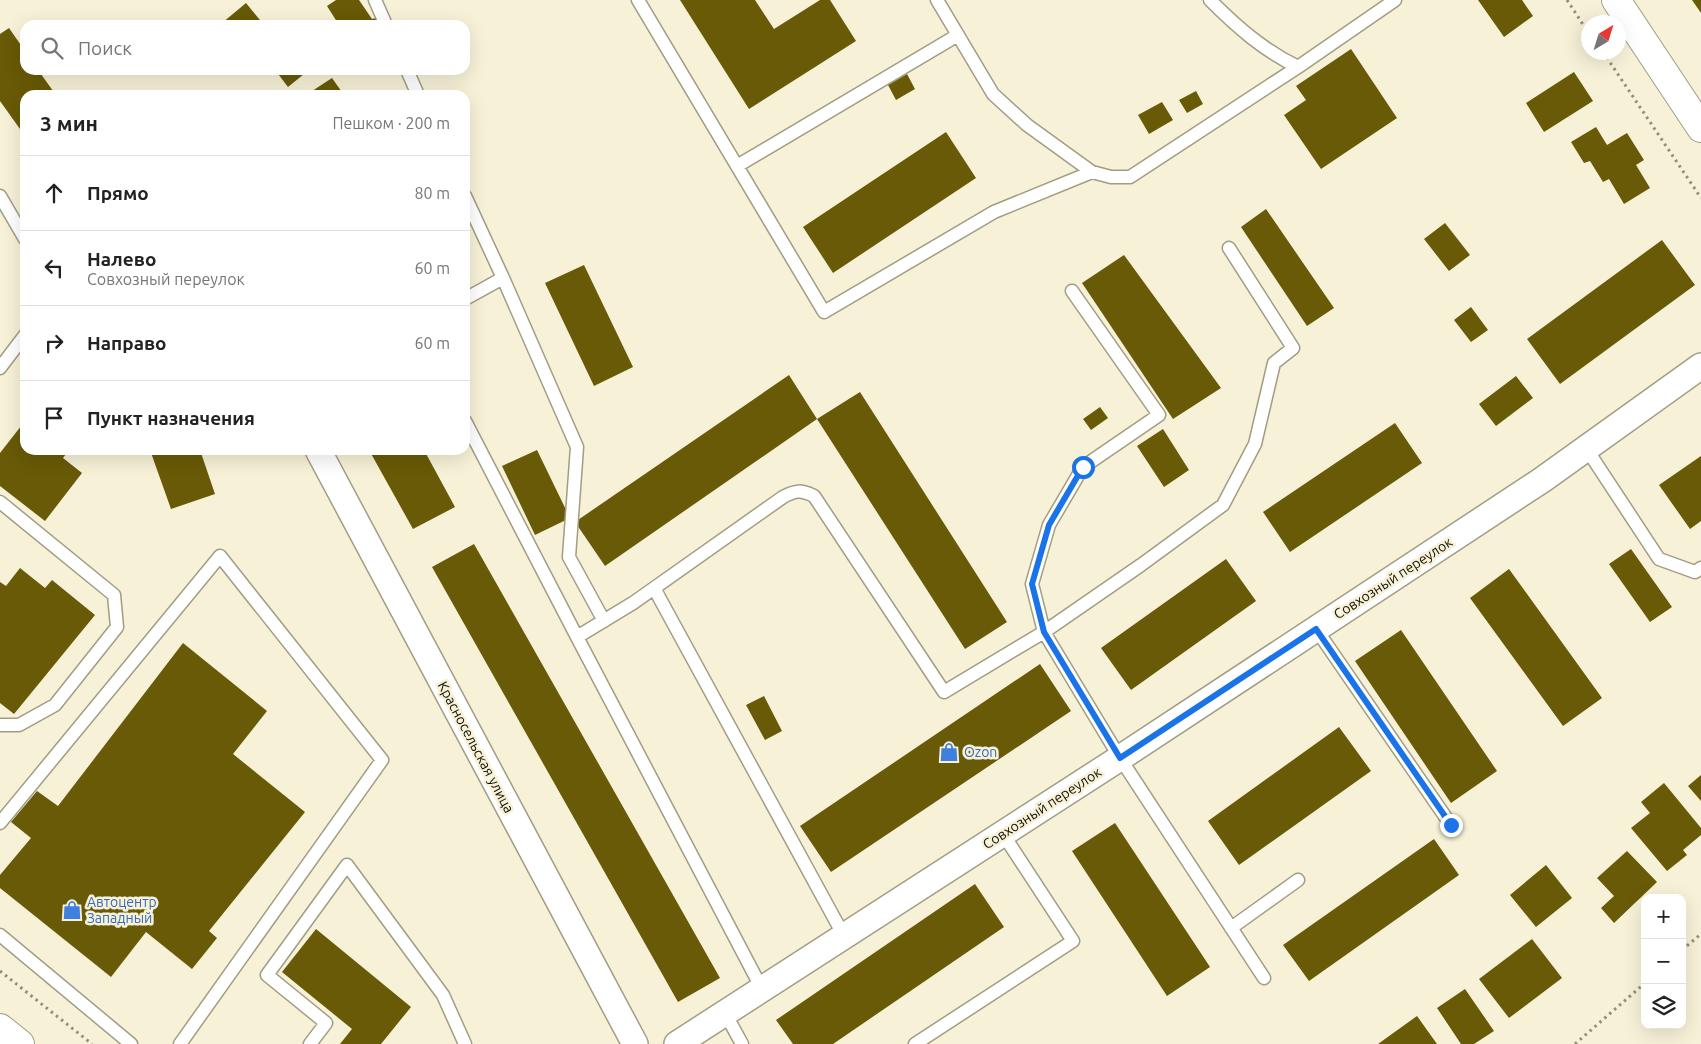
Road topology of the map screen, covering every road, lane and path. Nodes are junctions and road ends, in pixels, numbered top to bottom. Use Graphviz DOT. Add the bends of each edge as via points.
graph roads {
  1 [pos="375,0"];
  2 [pos="638,0"];
  3 [pos="937,0"];
  4 [pos="1210,0"];
  5 [pos="1394,0"];
  6 [pos="1567,0"];
  7 [pos="1616,0"];
  8 [pos="384,20"];
  9 [pos="1581,21"];
  10 [pos="958,35"];
  11 [pos="1607,60"];
  12 [pos="1298,67"];
  13 [pos="409,75"];
  14 [pos="416,90"];
  15 [pos="1701,128"];
  16 [pos="737,166"];
  17 [pos="1092,172"];
  18 [pos="0,196"];
  19 [pos="1701,198"];
  20 [pos="470,207"];
  21 [pos="20,230"];
  22 [pos="1229,248"];
  23 [pos="503,278"];
  24 [pos="1072,291"];
  25 [pos="470,296"];
  26 [pos="20,342"];
  27 [pos="1701,366"];
  28 [pos="0,368"];
  29 [pos="470,431"];
  30 [pos="1586,448"];
  31 [pos="321,455"];
  32 [pos="0,502"];
  33 [pos="1701,568"];
  34 [pos="654,588"];
  35 [pos="604,621"];
  36 [pos="1316,629"];
  37 [pos="1044,632"];
  38 [pos="577,637"];
  39 [pos="0,725"];
  40 [pos="1120,758"];
  41 [pos="0,823"];
  42 [pos="1451,825"];
  43 [pos="1003,834"];
  44 [pos="1298,880"];
  45 [pos="1231,928"];
  46 [pos="1701,934"];
  47 [pos="0,935"];
  48 [pos="844,936"];
  49 [pos="1686,947"];
  50 [pos="0,971"];
  51 [pos="1264,978"];
  52 [pos="1644,984"];
  53 [pos="762,989"];
  54 [pos="725,1013"];
  55 [pos="0,1028"];
  56 [pos="20,1044"];
  57 [pos="92,1044"];
  58 [pos="131,1044"];
  59 [pos="180,1044"];
  60 [pos="310,1044"];
  61 [pos="465,1044"];
  62 [pos="635,1044"];
  63 [pos="677,1044"];
  64 [pos="742,1044"];
  65 [pos="915,1044"];
  66 [pos="1575,1044"];
  1 -- 8 [label="lane"];
  2 -- 16 [label="lane"];
  3 -- 10 [label="lane"];
  4 -- 12 [label="lane" via="1263,48"];
  5 -- 12 [label="lane"];
  6 -- 9 [label="path"];
  7 -- 15 [label="street"];
  10 -- 16 [label="lane"];
  10 -- 17 [label="lane" via="992,94 1027,125"];
  11 -- 19 [label="path"];
  12 -- 17 [label="lane" via="1130,177"];
  13 -- 14 [label="lane"];
  16 -- 17 [label="lane" via="824,312 994,212"];
  18 -- 21 [label="lane"];
  20 -- 23 [label="lane"];
  22 -- 37 [label="lane" via="1293,348 1274,363 1255,444 1223,506"];
  23 -- 25 [label="lane"];
  23 -- 35 [label="lane" via="577,447 569,557"];
  24 -- 37 [label="lane" via="1159,415 1083,467 1049,525 1032,584"];
  26 -- 28 [label="lane"];
  27 -- 30 [label="street, Совхозный переулок"];
  29 -- 38 [label="lane"];
  30 -- 33 [label="lane" via="1659,559 1695,572"];
  30 -- 36 [label="street, Совхозный переулок"];
  31 -- 62 [label="street, Красносельская улица"];
  32 -- 39 [label="lane" via="114,595 117,627 55,705 19,725"];
  34 -- 35 [label="lane"];
  34 -- 37 [label="lane" via="783,497 803,491 814,496 944,692"];
  34 -- 48 [label="lane"];
  35 -- 38 [label="lane"];
  36 -- 40 [label="street, Совхозный переулок"];
  36 -- 42 [label="lane"];
  37 -- 40 [label="lane"];
  38 -- 53 [label="lane"];
  40 -- 43 [label="street, Совхозный переулок"];
  40 -- 45 [label="lane"];
  41 -- 59 [label="lane" via="220,556 382,760"];
  43 -- 48 [label="street, Совхозный переулок"];
  43 -- 65 [label="lane" via="1073,941"];
  44 -- 45 [label="lane"];
  45 -- 51 [label="lane"];
  46 -- 49 [label="path"];
  47 -- 58 [label="lane"];
  48 -- 53 [label="street, Совхозный переулок"];
  50 -- 57 [label="path"];
  52 -- 66 [label="path"];
  53 -- 54 [label="street, Совхозный переулок"];
  54 -- 63 [label="street, Совхозный переулок"];
  54 -- 64 [label="lane"];
  55 -- 56 [label="street"];
  60 -- 61 [label="lane" via="326,1023 267,975 347,865 443,995"];
}
